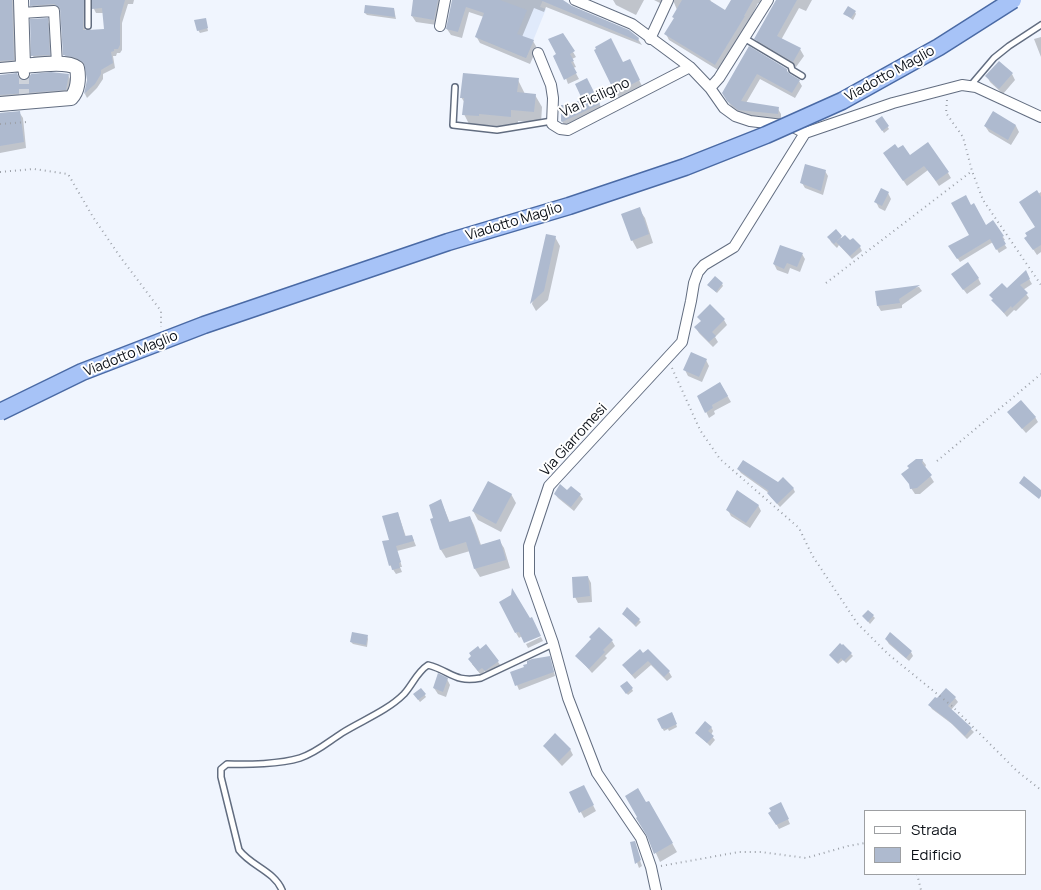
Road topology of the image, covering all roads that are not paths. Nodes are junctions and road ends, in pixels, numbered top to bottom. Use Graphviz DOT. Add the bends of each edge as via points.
graph roads {
  1 [pos="88,0"];
  2 [pos="445,0"];
  3 [pos="575,0"];
  4 [pos="668,0"];
  5 [pos="768,0"];
  6 [pos="1013,0"];
  7 [pos="21,6"];
  8 [pos="1041,25"];
  9 [pos="88,26"];
  10 [pos="440,26"];
  11 [pos="744,38"];
  12 [pos="650,39"];
  13 [pos="538,53"];
  14 [pos="57,64"];
  15 [pos="690,67"];
  16 [pos="0,68"];
  17 [pos="23,70"];
  18 [pos="802,76"];
  19 [pos="455,86"];
  20 [pos="971,86"];
  21 [pos="710,88"];
  22 [pos="0,104"];
  23 [pos="1041,116"];
  24 [pos="552,121"];
  25 [pos="805,134"];
  26 [pos="0,412"];
  27 [pos="553,643"];
  28 [pos="282,890"];
  29 [pos="656,890"];
  1 -- 9 [label="lane"];
  2 -- 10 [label="street"];
  3 -- 12 [label="street" via="632,24"];
  4 -- 12 [label="street"];
  5 -- 11 [label="street"];
  6 -- 26 [label="main road, Viadotto Maglio, bridge" via="939,47 842,101 766,135 596,197 448,242 204,325 82,372"];
  7 -- 14 [label="street" via="54,11"];
  7 -- 17 [label="main road"];
  8 -- 20 [label="lane" via="994,58"];
  11 -- 18 [label="lane"];
  11 -- 21 [label="street"];
  12 -- 15 [label="street"];
  13 -- 24 [label="street, Via Ficiligno" via="551,85"];
  14 -- 17 [label="main road"];
  14 -- 22 [label="main road" via="73,65 78,70 71,98"];
  15 -- 21 [label="street"];
  15 -- 24 [label="street, Via Ficiligno" via="568,130 555,128"];
  16 -- 17 [label="street"];
  19 -- 24 [label="lane" via="453,125 497,130"];
  20 -- 23 [label="street"];
  20 -- 25 [label="street" via="962,85 893,103"];
  21 -- 25 [label="street" via="724,108 735,116 791,126"];
  25 -- 27 [label="street, Via Giarromesi" via="734,247 698,272 682,342 549,486 529,546 529,575"];
  27 -- 28 [label="lane" via="481,678 459,679 428,665 403,694 382,711 314,752 280,761 227,764 221,769 239,850 277,880"];
  27 -- 29 [label="street, Via Giarromesi" via="568,698 597,773 641,838"];
}
